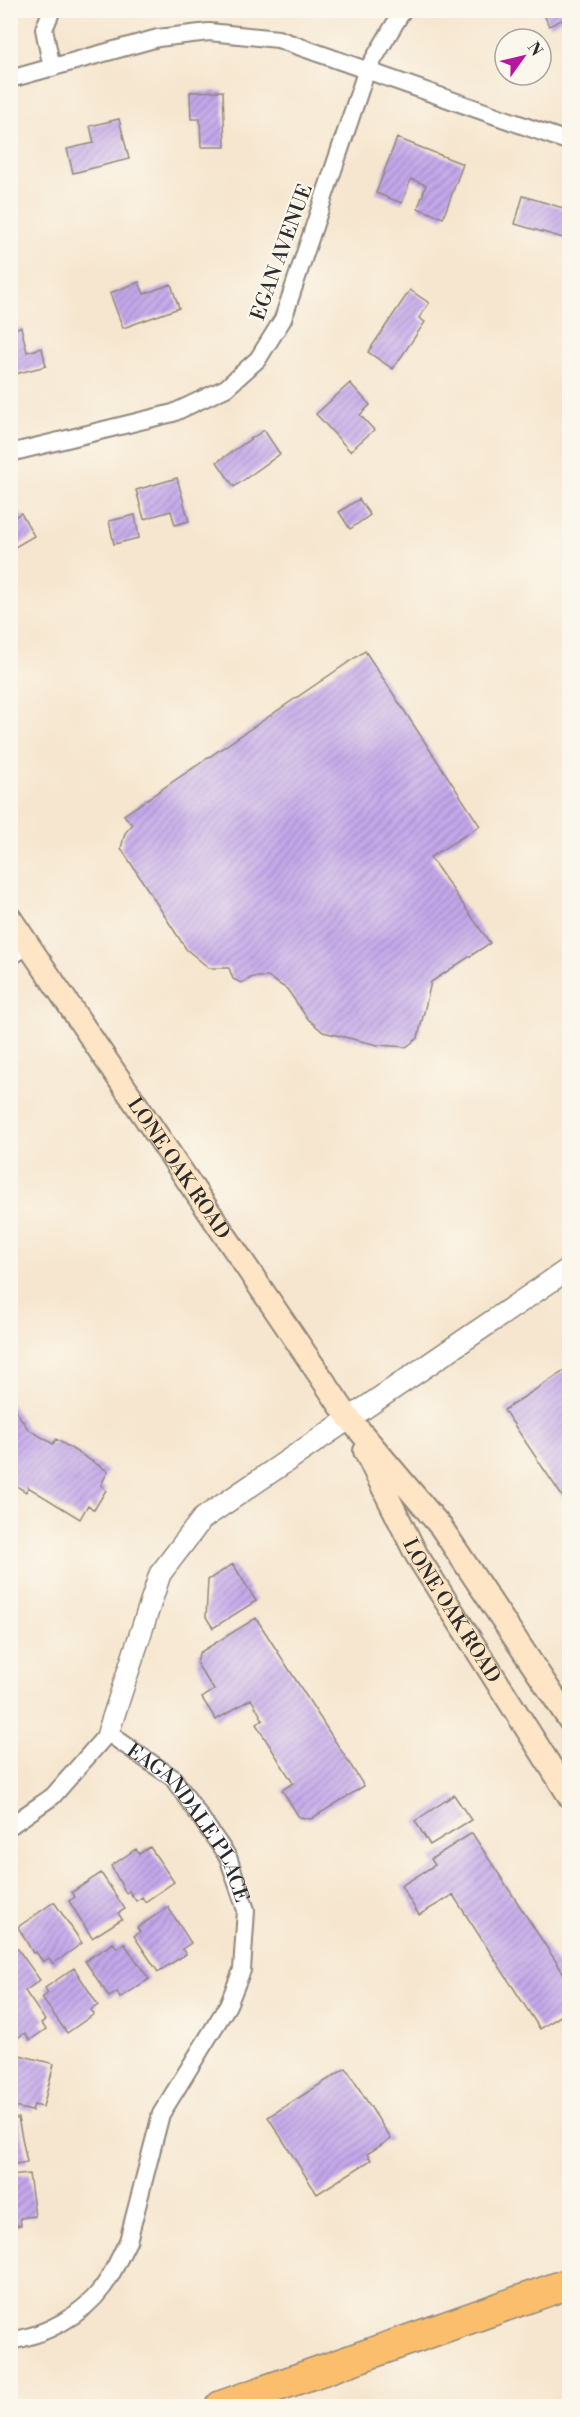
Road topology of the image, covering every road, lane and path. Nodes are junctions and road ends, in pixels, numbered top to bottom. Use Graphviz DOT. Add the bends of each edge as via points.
graph roads {
  1 [pos="52,10"];
  2 [pos="403,10"];
  3 [pos="52,68"];
  4 [pos="366,72"];
  5 [pos="10,79"];
  6 [pos="570,142"];
  7 [pos="10,453"];
  8 [pos="10,918"];
  9 [pos="20,951"];
  10 [pos="570,1268"];
  11 [pos="348,1417"];
  12 [pos="570,1721"];
  13 [pos="108,1733"];
  14 [pos="570,1797"];
  15 [pos="10,1826"];
  16 [pos="570,2283"];
  17 [pos="10,2341"];
  18 [pos="221,2406"];
  1 -- 3 [label="street" via="44,29"];
  2 -- 4 [label="street, EGAN AVENUE"];
  3 -- 4 [label="street" via="158,38 209,32 278,39"];
  3 -- 5 [label="street"];
  4 -- 6 [label="street"];
  4 -- 7 [label="street, EGAN AVENUE" via="283,319 258,359 226,388 173,413"];
  8 -- 9 [label="main road, LONE OAK ROAD"];
  9 -- 11 [label="main road, LONE OAK ROAD"];
  10 -- 11 [label="street, EAGANDALE PLACE"];
  11 -- 12 [label="main road, LONE OAK ROAD" via="441,1527"];
  11 -- 13 [label="street, EAGANDALE PLACE" via="202,1519 160,1574"];
  11 -- 14 [label="main road, LONE OAK ROAD" via="416,1554"];
  13 -- 15 [label="street, EAGANDALE PLACE" via="53,1796"];
  13 -- 17 [label="street, EAGANDALE PLACE" via="172,1778 228,1857 246,1910 242,1970 228,2005 161,2114 128,2241 103,2288 70,2318 31,2337"];
  16 -- 18 [label="highway"];
}
